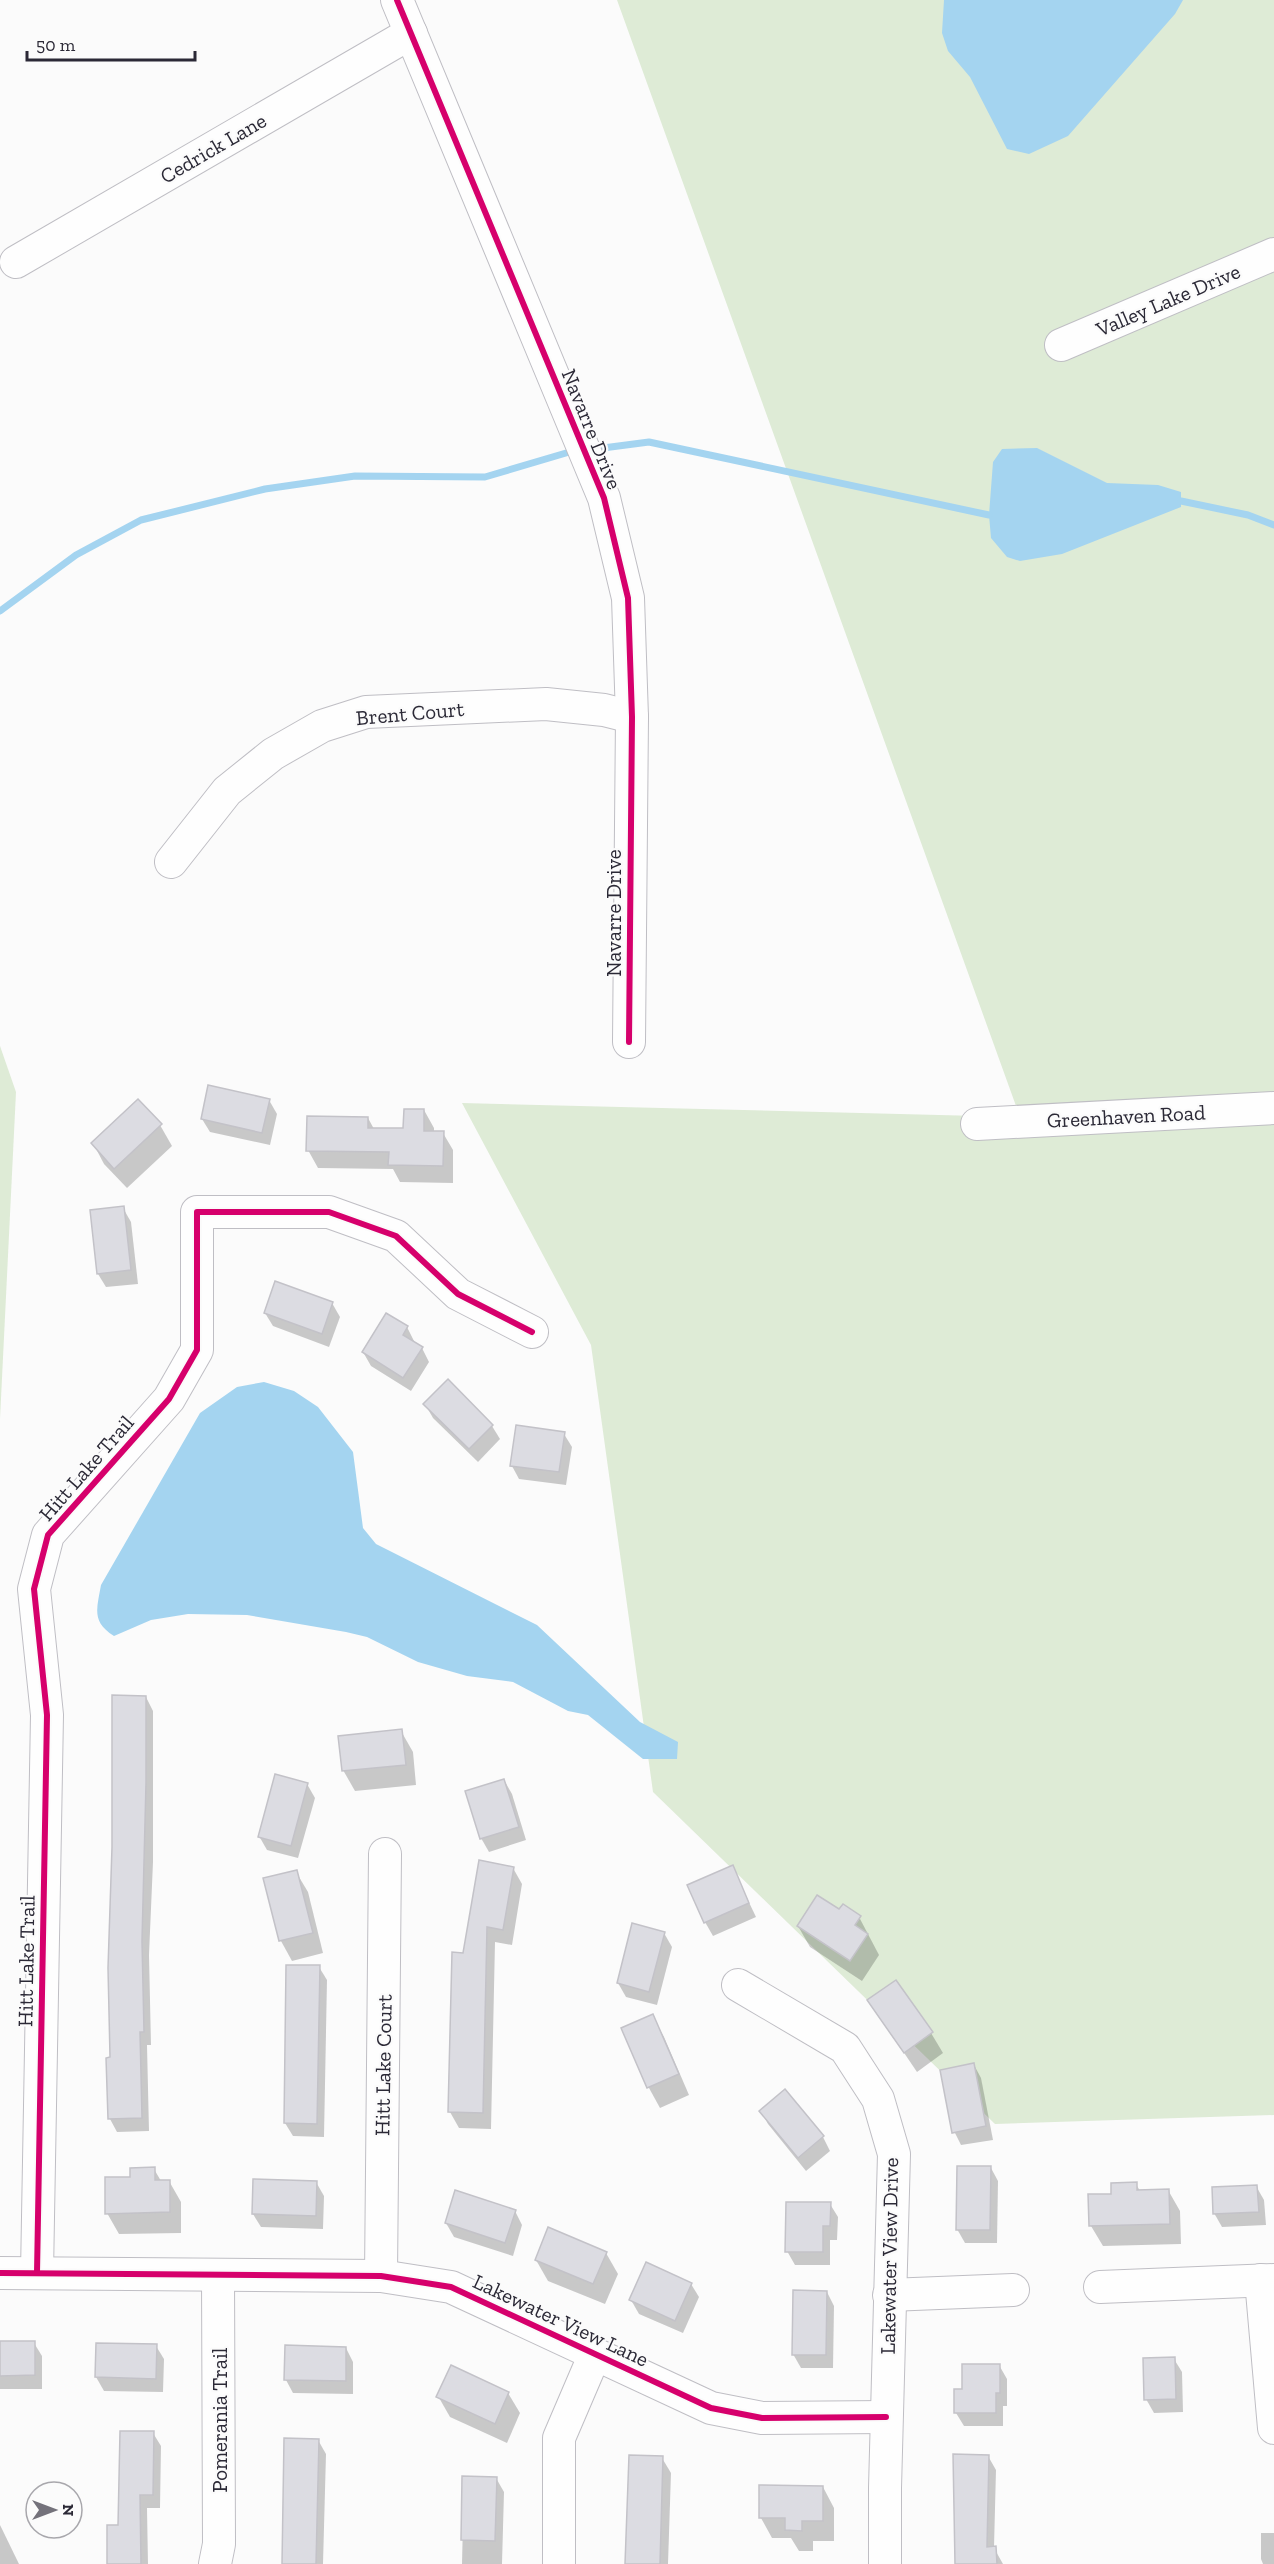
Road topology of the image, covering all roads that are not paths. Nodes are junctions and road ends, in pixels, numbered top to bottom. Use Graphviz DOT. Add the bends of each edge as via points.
graph roads {
  1 [pos="397,0"];
  2 [pos="411,33"];
  3 [pos="1274,254"];
  4 [pos="16,262"];
  5 [pos="1061,345"];
  6 [pos="632,717"];
  7 [pos="171,862"];
  8 [pos="629,1042"];
  9 [pos="1274,1108"];
  10 [pos="977,1124"];
  11 [pos="532,1332"];
  12 [pos="386,1854"];
  13 [pos="738,1985"];
  14 [pos="0,2273"];
  15 [pos="37,2273"];
  16 [pos="218,2275"];
  17 [pos="381,2276"];
  18 [pos="1268,2280"];
  19 [pos="1100,2287"];
  20 [pos="1013,2290"];
  21 [pos="889,2295"];
  22 [pos="595,2354"];
  23 [pos="886,2417"];
  24 [pos="1274,2428"];
  25 [pos="215,2564"];
  26 [pos="559,2564"];
  27 [pos="885,2564"];
  1 -- 2 [label="street, Navarre Drive"];
  2 -- 4 [label="street, Cedrick Lane"];
  2 -- 6 [label="street, Navarre Drive" via="604,498 628,598"];
  3 -- 5 [label="street, Valley Lake Drive"];
  6 -- 7 [label="street, Brent Court" via="546,704 366,712 322,726 273,754 228,791"];
  6 -- 8 [label="street, Navarre Drive"];
  9 -- 10 [label="street, Greenhaven Road"];
  11 -- 15 [label="street, Hitt Lake Trail" via="458,1294 396,1236 329,1212 197,1212 197,1350 169,1399 48,1535 34,1589 47,1715"];
  12 -- 17 [label="street, Hitt Lake Court"];
  13 -- 21 [label="street, Lakewater View Drive" via="845,2048 878,2098 894,2154"];
  14 -- 15 [label="street, Lakewater View Lane"];
  15 -- 16 [label="street, Lakewater View Lane"];
  16 -- 17 [label="street, Lakewater View Lane"];
  16 -- 25 [label="street, Pomerania Trail" via="219,2544"];
  17 -- 22 [label="street, Lakewater View Lane" via="451,2287"];
  18 -- 19 [label="street"];
  18 -- 24 [label="street"];
  20 -- 21 [label="street"];
  21 -- 23 [label="street, Lakewater View Drive"];
  22 -- 23 [label="street, Lakewater View Lane" via="711,2408 762,2418"];
  22 -- 26 [label="street" via="560,2438"];
  23 -- 27 [label="street, Lakewater View Drive"];
}
